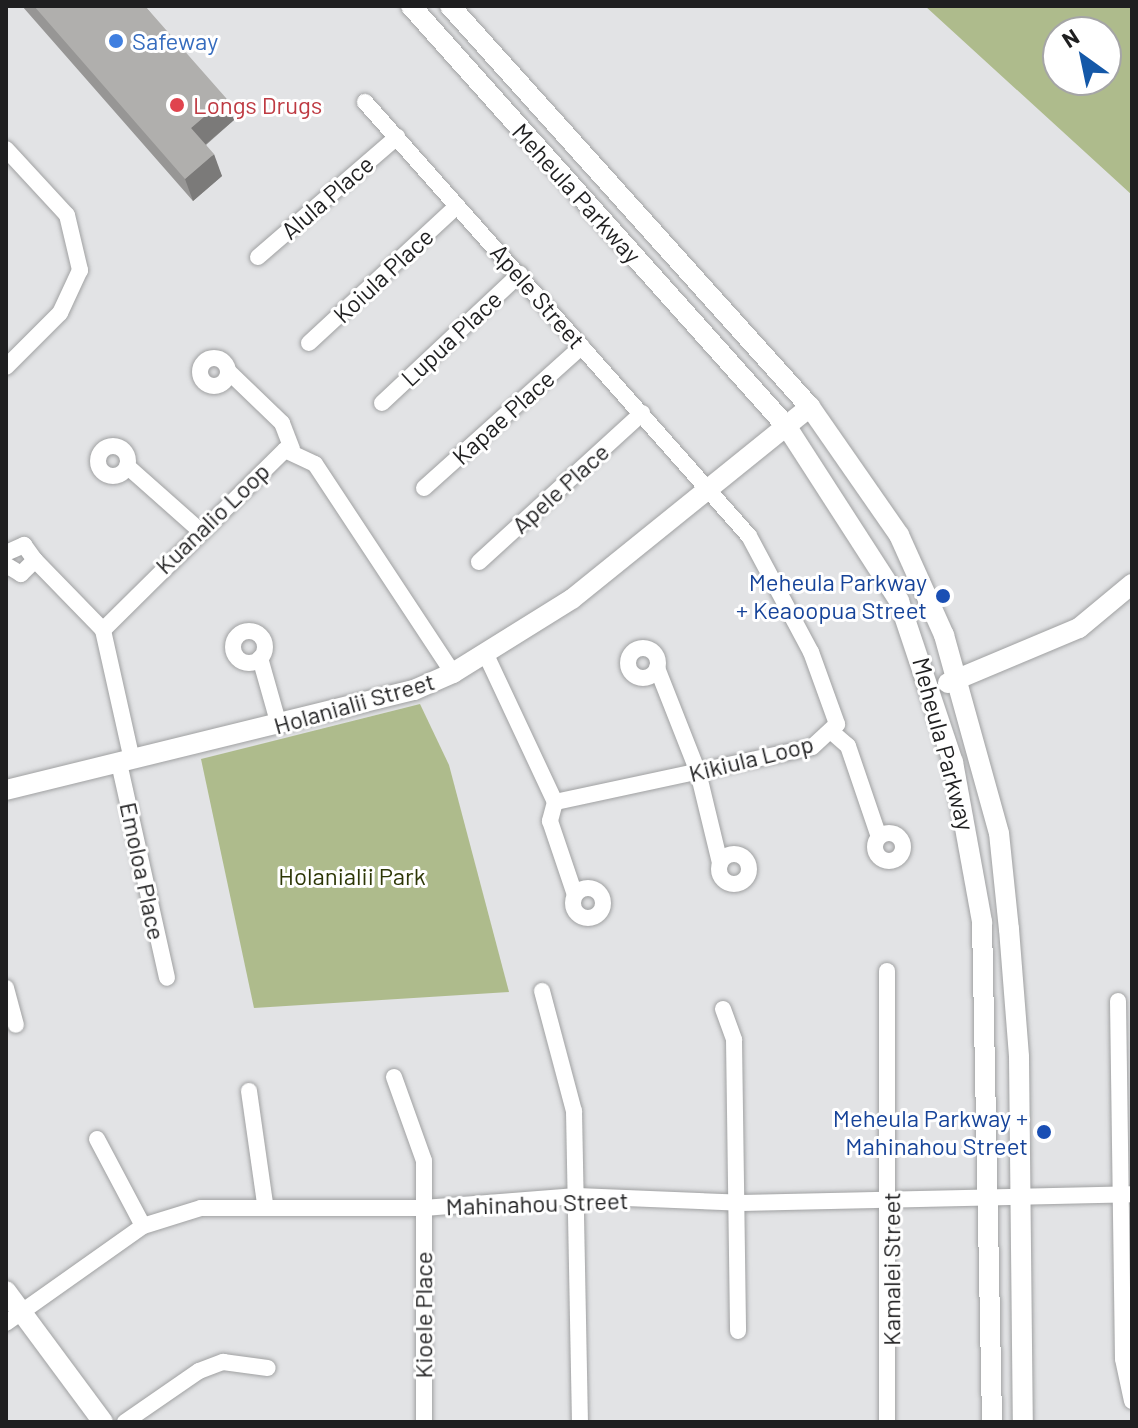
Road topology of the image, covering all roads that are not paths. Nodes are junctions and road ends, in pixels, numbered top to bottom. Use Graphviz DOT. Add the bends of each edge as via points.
graph roads {
  1 [pos="411,6"];
  2 [pos="450,6"];
  3 [pos="365,102"];
  4 [pos="397,137"];
  5 [pos="6,149"];
  6 [pos="457,206"];
  7 [pos="258,257"];
  8 [pos="520,274"];
  9 [pos="309,343"];
  10 [pos="582,346"];
  11 [pos="6,367"];
  12 [pos="228,371"];
  13 [pos="382,403"];
  14 [pos="810,407"];
  15 [pos="642,413"];
  16 [pos="787,427"];
  17 [pos="292,449"];
  18 [pos="127,466"];
  19 [pos="424,488"];
  20 [pos="713,488"];
  21 [pos="198,529"];
  22 [pos="6,553"];
  23 [pos="35,560"];
  24 [pos="479,562"];
  25 [pos="6,565"];
  26 [pos="1132,584"];
  27 [pos="103,630"];
  28 [pos="486,655"];
  29 [pos="260,658"];
  30 [pos="657,668"];
  31 [pos="453,673"];
  32 [pos="959,678"];
  33 [pos="934,689"];
  34 [pos="279,725"];
  35 [pos="833,733"];
  36 [pos="126,762"];
  37 [pos="698,772"];
  38 [pos="6,790"];
  39 [pos="555,802"];
  40 [pos="879,837"];
  41 [pos="720,863"];
  42 [pos="575,895"];
  43 [pos="887,971"];
  44 [pos="167,978"];
  45 [pos="6,988"];
  46 [pos="542,991"];
  47 [pos="1118,1001"];
  48 [pos="723,1009"];
  49 [pos="16,1025"];
  50 [pos="394,1077"];
  51 [pos="249,1091"];
  52 [pos="97,1139"];
  53 [pos="1126,1194"];
  54 [pos="577,1196"];
  55 [pos="891,1199"];
  56 [pos="990,1199"];
  57 [pos="1020,1199"];
  58 [pos="265,1203"];
  59 [pos="741,1203"];
  60 [pos="424,1208"];
  61 [pos="143,1226"];
  62 [pos="6,1291"];
  63 [pos="14,1318"];
  64 [pos="738,1331"];
  65 [pos="268,1368"];
  66 [pos="1132,1401"];
  67 [pos="103,1422"];
  68 [pos="125,1422"];
  69 [pos="424,1422"];
  70 [pos="580,1422"];
  71 [pos="887,1422"];
  72 [pos="992,1422"];
  73 [pos="1023,1422"];
  1 -- 16 [label="street, Meheula Parkway"];
  2 -- 14 [label="street, Meheula Parkway"];
  3 -- 4 [label="street, Apele Street"];
  4 -- 6 [label="street, Apele Street"];
  4 -- 7 [label="street, Alula Place"];
  5 -- 11 [label="street" via="67,215 80,270 60,313"];
  6 -- 8 [label="street, Apele Street"];
  6 -- 9 [label="street, Koiula Place"];
  8 -- 10 [label="street, Apele Street"];
  8 -- 13 [label="street, Lupua Place"];
  10 -- 15 [label="street, Apele Street"];
  10 -- 19 [label="street, Kapae Place"];
  12 -- 17 [label="street" via="282,423"];
  14 -- 16 [label="street, Holanialii Street"];
  14 -- 32 [label="street, Meheula Parkway" via="899,535"];
  15 -- 20 [label="street, Apele Street"];
  15 -- 24 [label="street, Apele Place"];
  16 -- 20 [label="street, Holanialii Street"];
  16 -- 33 [label="street, Meheula Parkway" via="879,565"];
  17 -- 21 [label="street, Kuanalio Loop"];
  17 -- 31 [label="street, Kuanalio Loop" via="315,464"];
  18 -- 21 [label="street"];
  20 -- 28 [label="street, Holanialii Street"];
  20 -- 35 [label="street, Kikiula Loop" via="749,536 811,652 835,707"];
  21 -- 27 [label="street, Kuanalio Loop"];
  22 -- 23 [label="street" via="24,545"];
  23 -- 25 [label="street" via="21,574"];
  23 -- 27 [label="street"];
  26 -- 32 [label="street" via="1079,628"];
  27 -- 36 [label="street"];
  28 -- 31 [label="street, Holanialii Street"];
  28 -- 39 [label="street"];
  29 -- 34 [label="street"];
  30 -- 37 [label="street"];
  31 -- 34 [label="street, Holanialii Street"];
  32 -- 33 [label="street"];
  32 -- 57 [label="street, Meheula Parkway" via="999,833 1019,1057"];
  33 -- 56 [label="street, Meheula Parkway" via="982,922"];
  34 -- 36 [label="street, Holanialii Street"];
  35 -- 37 [label="street, Kikiula Loop" via="812,747"];
  35 -- 40 [label="street" via="848,746"];
  36 -- 38 [label="street, Holanialii Street"];
  36 -- 44 [label="street, Emoloa Place"];
  37 -- 39 [label="street, Kikiula Loop"];
  37 -- 41 [label="street"];
  39 -- 42 [label="street" via="550,821"];
  43 -- 55 [label="street, Kamalei Street"];
  45 -- 49 [label="street"];
  46 -- 54 [label="street" via="574,1111"];
  47 -- 53 [label="street"];
  48 -- 59 [label="street" via="734,1040"];
  50 -- 60 [label="street, Kioele Place" via="424,1161"];
  51 -- 58 [label="street"];
  52 -- 61 [label="street"];
  53 -- 57 [label="street, Mahinahou Street"];
  53 -- 66 [label="street" via="1123,1359"];
  54 -- 59 [label="street, Mahinahou Street"];
  54 -- 60 [label="street, Mahinahou Street"];
  54 -- 70 [label="street"];
  55 -- 56 [label="street, Mahinahou Street"];
  55 -- 59 [label="street, Mahinahou Street"];
  55 -- 71 [label="street, Kamalei Street"];
  56 -- 57 [label="street, Mahinahou Street"];
  56 -- 72 [label="street, Meheula Parkway"];
  57 -- 73 [label="street, Meheula Parkway"];
  58 -- 60 [label="street, Mahinahou Street"];
  58 -- 61 [label="street, Mahinahou Street" via="201,1208"];
  59 -- 64 [label="street"];
  60 -- 69 [label="street, Kioele Place"];
  61 -- 63 [label="street, Mahinahou Street"];
  62 -- 63 [label="street"];
  63 -- 67 [label="street"];
  65 -- 68 [label="street" via="223,1362 199,1371"];
}
